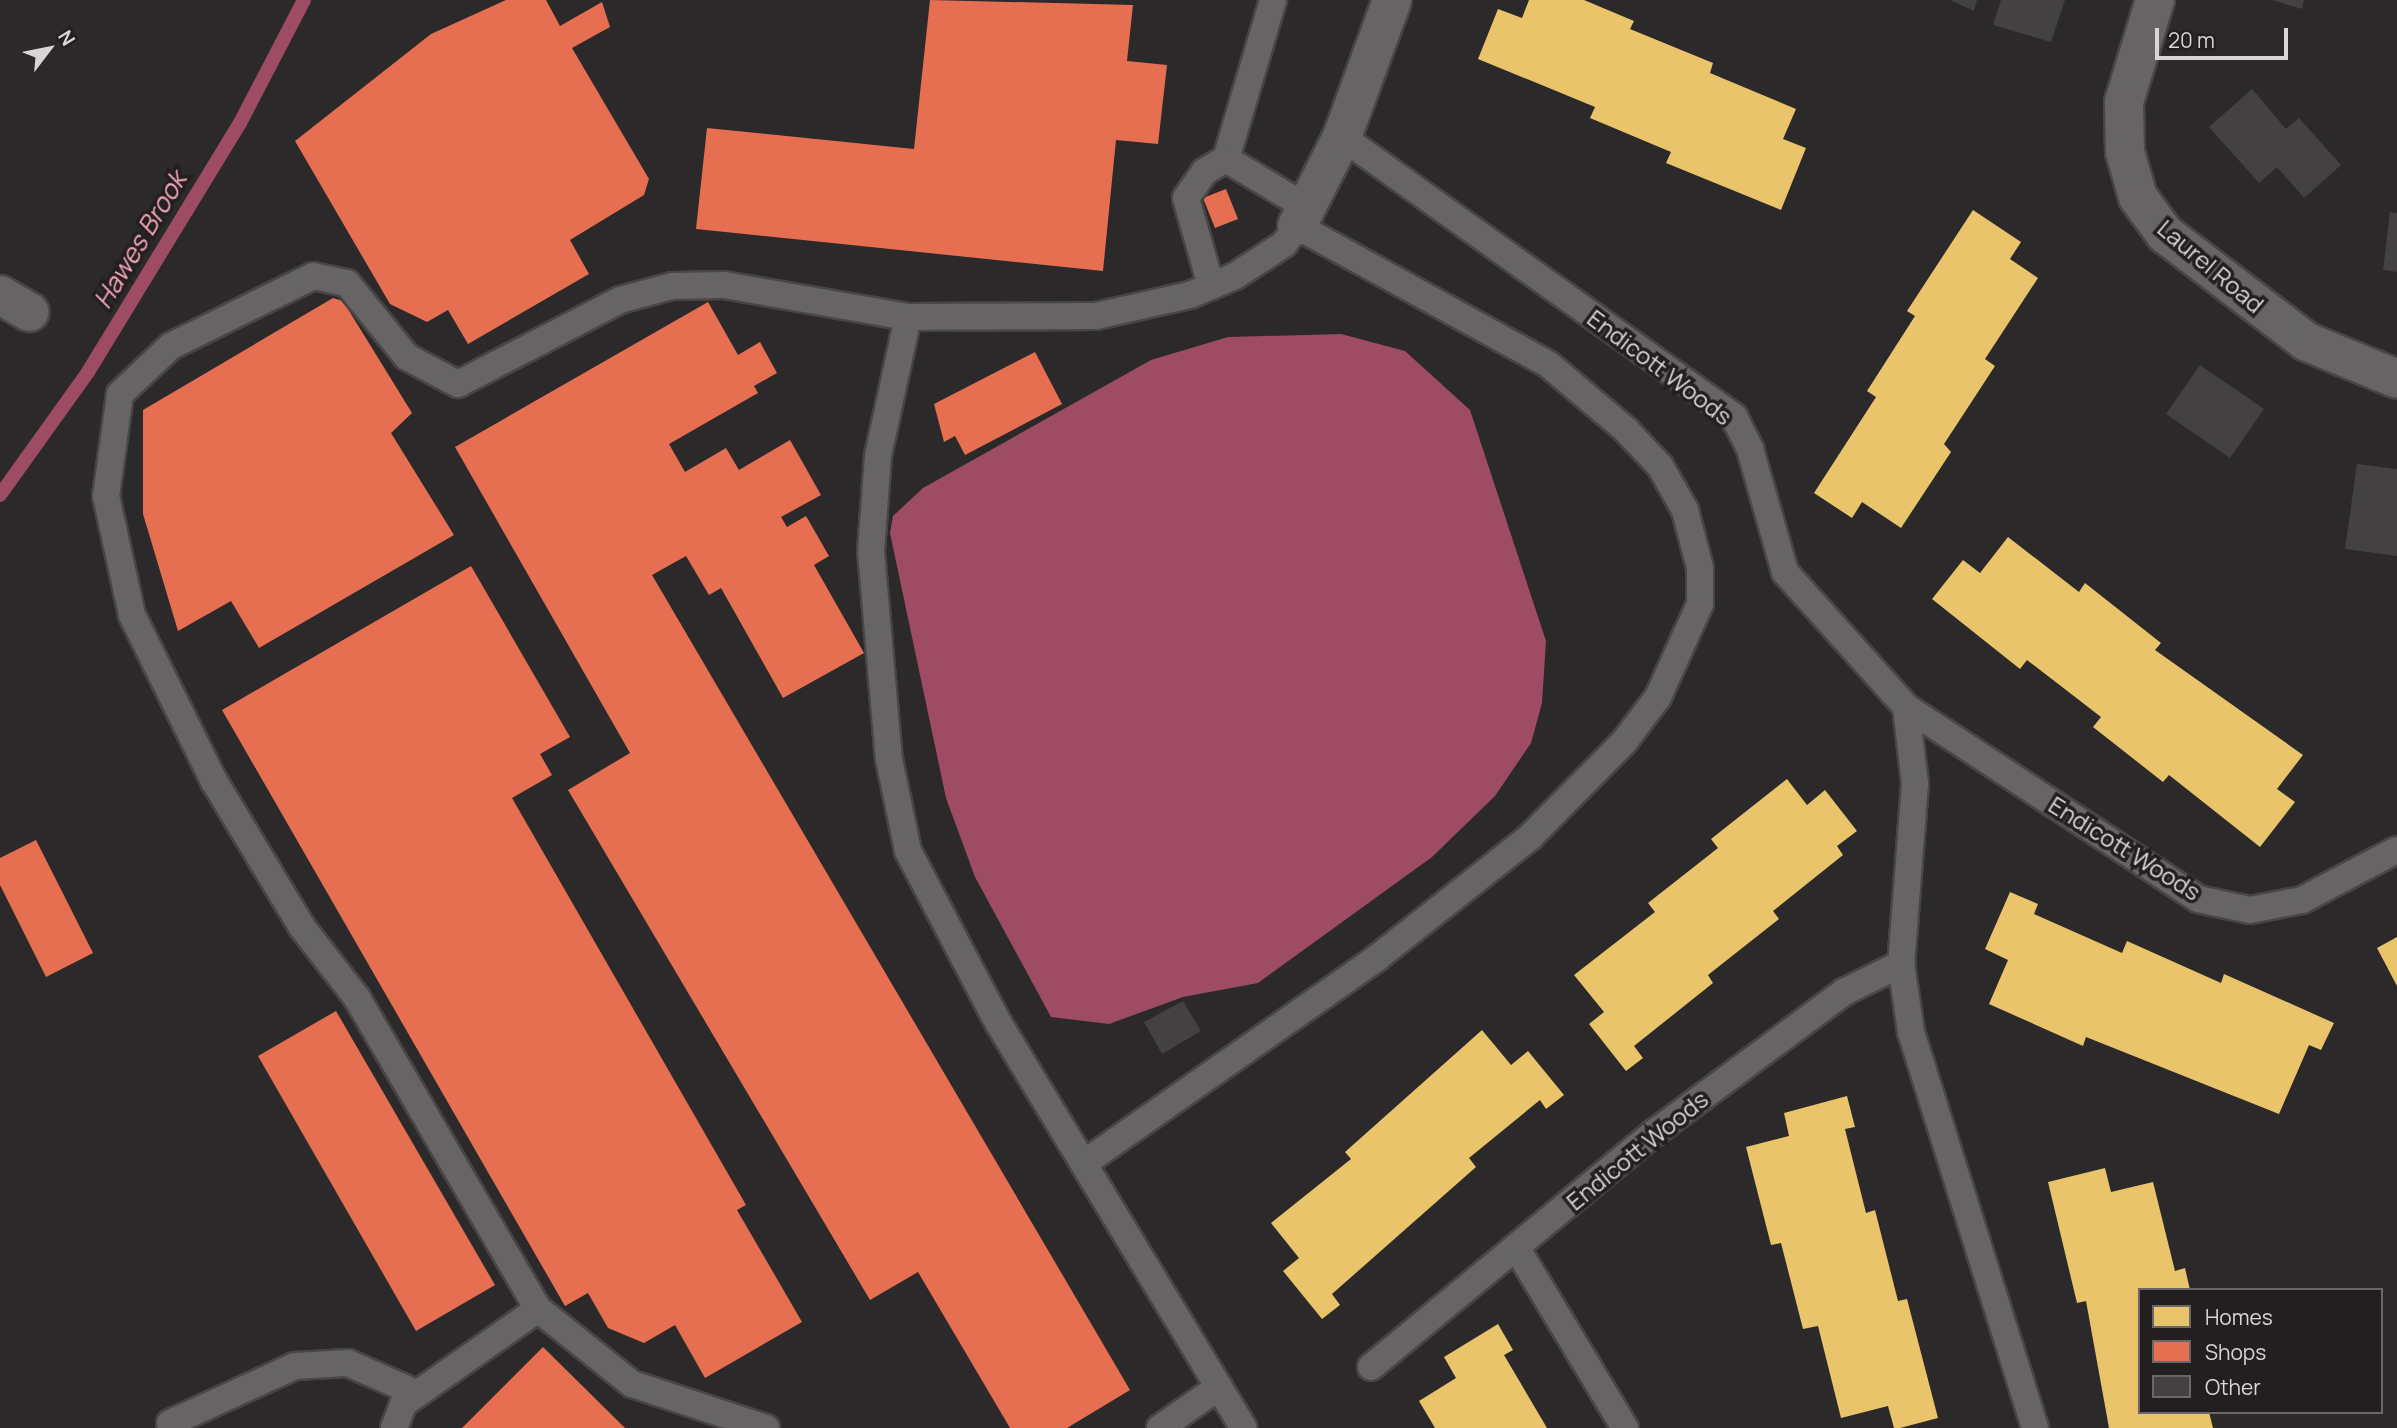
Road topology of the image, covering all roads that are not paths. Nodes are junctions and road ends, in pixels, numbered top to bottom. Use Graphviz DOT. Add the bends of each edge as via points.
graph roads {
  1 [pos="1273,0"];
  2 [pos="1392,0"];
  3 [pos="2155,0"];
  4 [pos="1342,137"];
  5 [pos="1226,159"];
  6 [pos="1302,217"];
  7 [pos="1211,286"];
  8 [pos="908,317"];
  9 [pos="2397,379"];
  10 [pos="1906,707"];
  11 [pos="2397,850"];
  12 [pos="1901,964"];
  13 [pos="1086,1162"];
  14 [pos="1516,1247"];
  15 [pos="538,1310"];
  16 [pos="1371,1367"];
  17 [pos="1219,1387"];
  18 [pos="416,1393"];
  19 [pos="170,1423"];
  20 [pos="394,1428"];
  21 [pos="766,1428"];
  22 [pos="1160,1428"];
  23 [pos="1244,1428"];
  24 [pos="1625,1428"];
  25 [pos="2035,1428"];
  1 -- 5 [label="lane"];
  2 -- 4 [label="street"];
  3 -- 9 [label="street, Laurel Road" via="2124,102 2125,152 2138,197 2165,234 2307,342"];
  4 -- 6 [label="street"];
  4 -- 10 [label="lane, Endicott Woods" via="1734,417 1750,449 1785,572"];
  5 -- 6 [label="lane"];
  5 -- 7 [label="lane" via="1204,172 1185,198"];
  6 -- 7 [label="lane" via="1284,244"];
  6 -- 13 [label="lane" via="1548,364 1626,430 1660,466 1685,510 1700,568 1700,604 1658,697 1624,742 1530,837 1344,982"];
  7 -- 8 [label="lane" via="1096,316"];
  8 -- 13 [label="lane" via="878,456 871,551 889,759 908,851 999,1024"];
  8 -- 15 [label="lane" via="724,285 672,286 620,300 458,384 407,357 347,284 313,276 171,346 120,394 106,496 132,615 214,781 302,927 357,998"];
  10 -- 11 [label="lane, Endicott Woods" via="2199,899 2250,910 2302,900"];
  10 -- 12 [label="lane" via="1915,784"];
  12 -- 14 [label="lane, Endicott Woods" via="1822,1009 1654,1133"];
  12 -- 25 [label="lane" via="1911,1032"];
  13 -- 17 [label="lane"];
  14 -- 16 [label="lane, Endicott Woods"];
  14 -- 24 [label="lane"];
  15 -- 18 [label="lane"];
  15 -- 21 [label="lane" via="632,1384"];
  17 -- 22 [label="lane"];
  17 -- 23 [label="lane"];
  18 -- 19 [label="lane" via="348,1363 295,1366"];
  18 -- 20 [label="lane" via="403,1404"];
}
